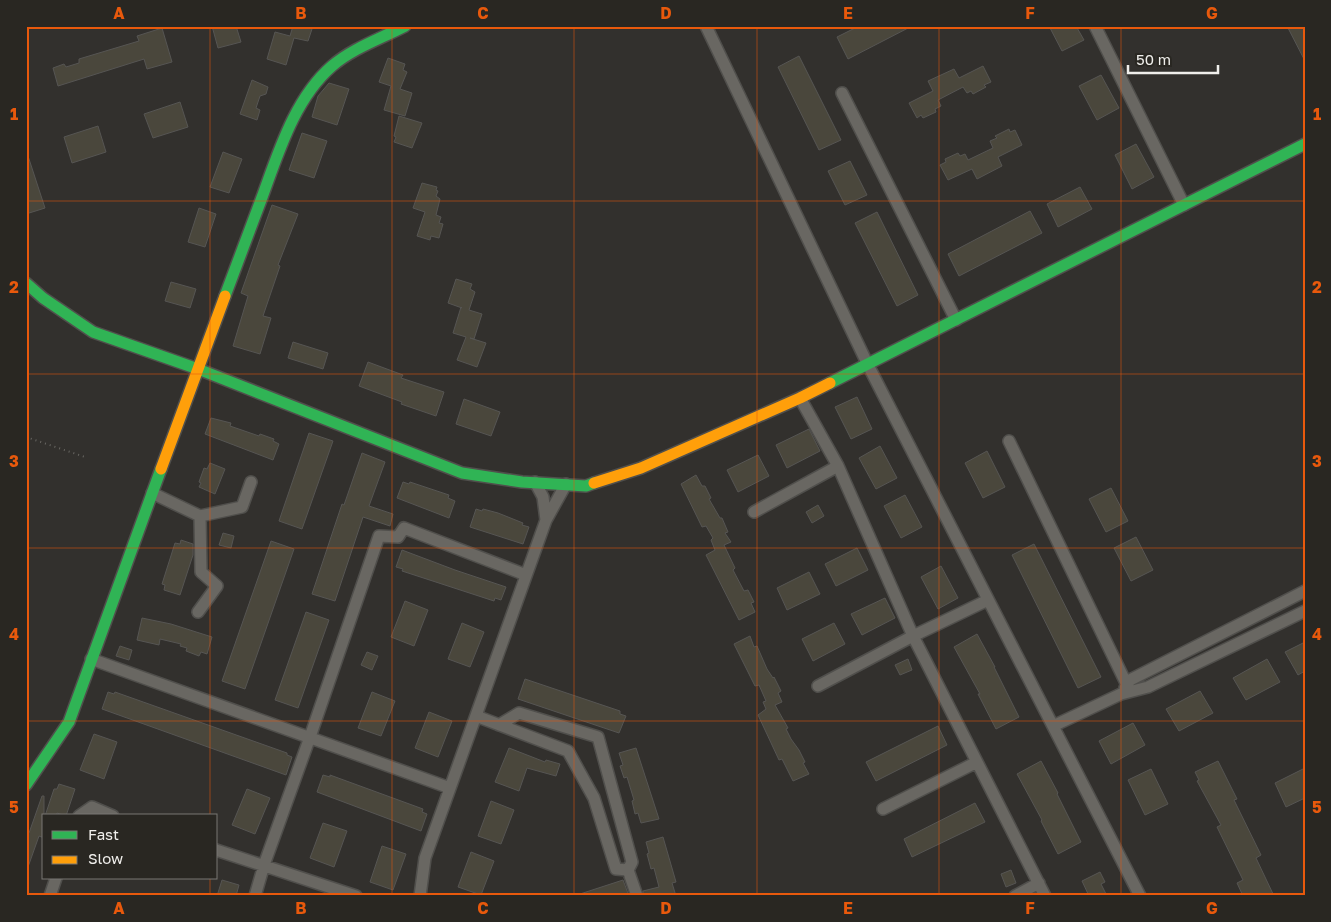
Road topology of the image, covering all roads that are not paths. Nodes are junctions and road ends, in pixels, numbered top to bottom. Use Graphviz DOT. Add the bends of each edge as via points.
graph roads {
  1 [pos="405,26"];
  2 [pos="706,26"];
  3 [pos="1095,26"];
  4 [pos="842,93"];
  5 [pos="1305,144"];
  6 [pos="1184,205"];
  7 [pos="26,283"];
  8 [pos="956,320"];
  9 [pos="868,365"];
  10 [pos="198,369"];
  11 [pos="800,398"];
  12 [pos="1009,441"];
  13 [pos="838,466"];
  14 [pos="251,482"];
  15 [pos="535,482"];
  16 [pos="566,484"];
  17 [pos="152,493"];
  18 [pos="754,512"];
  19 [pos="200,516"];
  20 [pos="546,520"];
  21 [pos="526,575"];
  22 [pos="1305,591"];
  23 [pos="988,600"];
  24 [pos="1305,611"];
  25 [pos="198,612"];
  26 [pos="913,636"];
  27 [pos="91,659"];
  28 [pos="818,686"];
  29 [pos="1124,689"];
  30 [pos="476,716"];
  31 [pos="499,725"];
  32 [pos="1053,726"];
  33 [pos="310,737"];
  34 [pos="977,762"];
  35 [pos="26,785"];
  36 [pos="450,788"];
  37 [pos="883,809"];
  38 [pos="81,814"];
  39 [pos="109,814"];
  40 [pos="218,851"];
  41 [pos="264,865"];
  42 [pos="628,870"];
  43 [pos="55,880"];
  44 [pos="1039,883"];
  45 [pos="50,896"];
  46 [pos="255,896"];
  47 [pos="356,896"];
  48 [pos="420,896"];
  49 [pos="637,896"];
  50 [pos="1014,896"];
  51 [pos="1045,896"];
  52 [pos="1140,896"];
  1 -- 10 [label="street" via="346,56 318,80 298,107"];
  2 -- 9 [label="street"];
  3 -- 6 [label="street"];
  4 -- 8 [label="street"];
  5 -- 6 [label="street"];
  6 -- 8 [label="street"];
  7 -- 10 [label="street" via="93,332"];
  8 -- 9 [label="street"];
  9 -- 11 [label="street"];
  9 -- 23 [label="street"];
  10 -- 15 [label="street" via="462,473"];
  10 -- 17 [label="street"];
  11 -- 13 [label="street"];
  11 -- 16 [label="street" via="641,468 586,486"];
  12 -- 29 [label="street"];
  13 -- 18 [label="street"];
  13 -- 26 [label="street"];
  14 -- 19 [label="street" via="242,508"];
  15 -- 16 [label="street"];
  15 -- 20 [label="street" via="543,497"];
  16 -- 20 [label="street"];
  17 -- 19 [label="street"];
  17 -- 27 [label="street"];
  19 -- 25 [label="street" via="201,572 217,586"];
  20 -- 21 [label="street"];
  21 -- 30 [label="street"];
  21 -- 33 [label="street" via="404,528 398,537 380,536"];
  22 -- 29 [label="street" via="1130,680"];
  23 -- 26 [label="street"];
  23 -- 32 [label="street"];
  24 -- 29 [label="street" via="1148,687"];
  26 -- 28 [label="street"];
  26 -- 34 [label="street"];
  27 -- 33 [label="street"];
  27 -- 35 [label="street" via="70,722"];
  29 -- 32 [label="street"];
  30 -- 31 [label="street"];
  30 -- 36 [label="street"];
  31 -- 42 [label="street" via="568,751 594,798 616,868"];
  31 -- 42 [label="street" via="519,713 598,737 632,862"];
  32 -- 52 [label="street"];
  33 -- 36 [label="street"];
  33 -- 41 [label="street"];
  34 -- 37 [label="street"];
  34 -- 44 [label="street"];
  36 -- 48 [label="street" via="425,858"];
  38 -- 39 [label="street" via="92,806"];
  40 -- 41 [label="street"];
  41 -- 46 [label="street"];
  41 -- 47 [label="street"];
  42 -- 49 [label="street"];
  43 -- 45 [label="street"];
  44 -- 50 [label="street"];
  44 -- 51 [label="street"];
}
